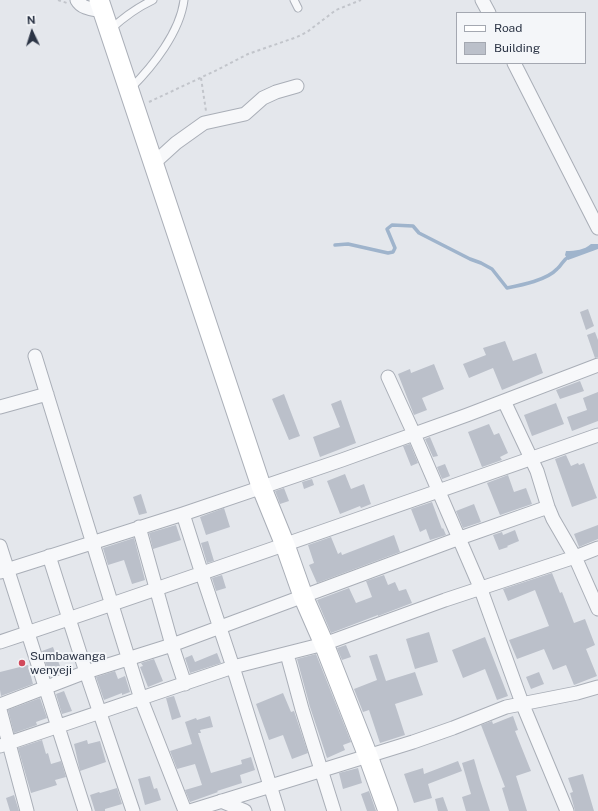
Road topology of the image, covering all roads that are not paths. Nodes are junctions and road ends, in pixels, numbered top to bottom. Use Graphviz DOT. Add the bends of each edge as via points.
graph roads {
  1 [pos="77,0"];
  2 [pos="153,0"];
  3 [pos="184,0"];
  4 [pos="294,0"];
  5 [pos="482,0"];
  6 [pos="101,5"];
  7 [pos="298,8"];
  8 [pos="488,12"];
  9 [pos="110,31"];
  10 [pos="515,64"];
  11 [pos="298,86"];
  12 [pos="132,98"];
  13 [pos="154,163"];
  14 [pos="597,220"];
  15 [pos="35,356"];
  16 [pos="598,365"];
  17 [pos="388,378"];
  18 [pos="47,394"];
  19 [pos="504,401"];
  20 [pos="0,407"];
  21 [pos="414,434"];
  22 [pos="598,435"];
  23 [pos="531,459"];
  24 [pos="261,486"];
  25 [pos="438,492"];
  26 [pos="548,507"];
  27 [pos="183,514"];
  28 [pos="139,527"];
  29 [pos="460,538"];
  30 [pos="92,542"];
  31 [pos="285,545"];
  32 [pos="0,546"];
  33 [pos="598,548"];
  34 [pos="49,556"];
  35 [pos="575,557"];
  36 [pos="4,570"];
  37 [pos="202,574"];
  38 [pos="480,588"];
  39 [pos="157,589"];
  40 [pos="303,596"];
  41 [pos="112,604"];
  42 [pos="598,609"];
  43 [pos="69,618"];
  44 [pos="220,627"];
  45 [pos="27,633"];
  46 [pos="0,642"];
  47 [pos="324,644"];
  48 [pos="172,645"];
  49 [pos="287,654"];
  50 [pos="129,659"];
  51 [pos="234,667"];
  52 [pos="86,672"];
  53 [pos="185,684"];
  54 [pos="46,687"];
  55 [pos="598,687"];
  56 [pos="141,699"];
  57 [pos="522,703"];
  58 [pos="0,705"];
  59 [pos="0,710"];
  60 [pos="100,712"];
  61 [pos="58,726"];
  62 [pos="5,744"];
  63 [pos="368,756"];
  64 [pos="321,770"];
  65 [pos="270,786"];
  66 [pos="221,801"];
  67 [pos="27,811"];
  68 [pos="85,811"];
  69 [pos="133,811"];
  70 [pos="184,811"];
  71 [pos="190,811"];
  72 [pos="245,811"];
  73 [pos="278,811"];
  74 [pos="334,811"];
  75 [pos="388,811"];
  76 [pos="567,811"];
  1 -- 6 [label="street" via="89,8"];
  2 -- 9 [label="lane" via="123,17"];
  3 -- 12 [label="lane" via="180,18"];
  4 -- 7 [label="lane"];
  5 -- 8 [label="street"];
  6 -- 9 [label="street"];
  9 -- 12 [label="street"];
  10 -- 14 [label="street"];
  11 -- 13 [label="street" via="263,98 245,114 209,121 176,143"];
  12 -- 13 [label="street"];
  13 -- 24 [label="street"];
  15 -- 18 [label="street"];
  16 -- 19 [label="street"];
  17 -- 21 [label="street"];
  18 -- 20 [label="street"];
  18 -- 30 [label="street"];
  19 -- 21 [label="street"];
  19 -- 23 [label="street"];
  21 -- 24 [label="street"];
  21 -- 25 [label="street"];
  22 -- 23 [label="street"];
  23 -- 25 [label="street"];
  23 -- 26 [label="street"];
  24 -- 27 [label="street"];
  24 -- 31 [label="street"];
  25 -- 29 [label="street"];
  25 -- 31 [label="street"];
  26 -- 29 [label="street"];
  26 -- 35 [label="street"];
  27 -- 28 [label="street"];
  27 -- 37 [label="street"];
  28 -- 30 [label="street"];
  28 -- 39 [label="street"];
  29 -- 38 [label="street"];
  29 -- 40 [label="street"];
  30 -- 34 [label="street"];
  30 -- 41 [label="street"];
  31 -- 37 [label="street"];
  31 -- 40 [label="street"];
  32 -- 36 [label="street"];
  33 -- 35 [label="street"];
  34 -- 36 [label="street"];
  34 -- 43 [label="street"];
  35 -- 38 [label="street"];
  35 -- 42 [label="street"];
  36 -- 45 [label="street"];
  37 -- 39 [label="street"];
  37 -- 44 [label="street"];
  38 -- 47 [label="street"];
  38 -- 57 [label="street"];
  39 -- 41 [label="street"];
  39 -- 48 [label="street"];
  40 -- 44 [label="street"];
  40 -- 47 [label="street"];
  41 -- 43 [label="street"];
  41 -- 50 [label="street"];
  43 -- 45 [label="street"];
  43 -- 52 [label="street"];
  44 -- 48 [label="street"];
  44 -- 51 [label="street"];
  45 -- 46 [label="street"];
  45 -- 54 [label="street"];
  47 -- 49 [label="street"];
  47 -- 63 [label="street"];
  48 -- 50 [label="street"];
  48 -- 53 [label="street"];
  49 -- 51 [label="street"];
  49 -- 64 [label="street"];
  50 -- 52 [label="street"];
  50 -- 56 [label="street"];
  51 -- 53 [label="street"];
  51 -- 65 [label="street"];
  52 -- 54 [label="street"];
  52 -- 60 [label="street"];
  53 -- 56 [label="street"];
  54 -- 58 [label="street"];
  54 -- 61 [label="street"];
  55 -- 57 [label="street"];
  56 -- 60 [label="street"];
  56 -- 70 [label="street"];
  57 -- 63 [label="street"];
  57 -- 76 [label="street"];
  59 -- 62 [label="street"];
  60 -- 61 [label="street"];
  60 -- 69 [label="street"];
  61 -- 62 [label="street"];
  61 -- 68 [label="street"];
  62 -- 67 [label="street"];
  63 -- 64 [label="street"];
  63 -- 75 [label="street"];
  64 -- 65 [label="street"];
  64 -- 74 [label="street"];
  65 -- 66 [label="street"];
  65 -- 73 [label="street"];
  66 -- 71 [label="street"];
  66 -- 72 [label="street"];
}
